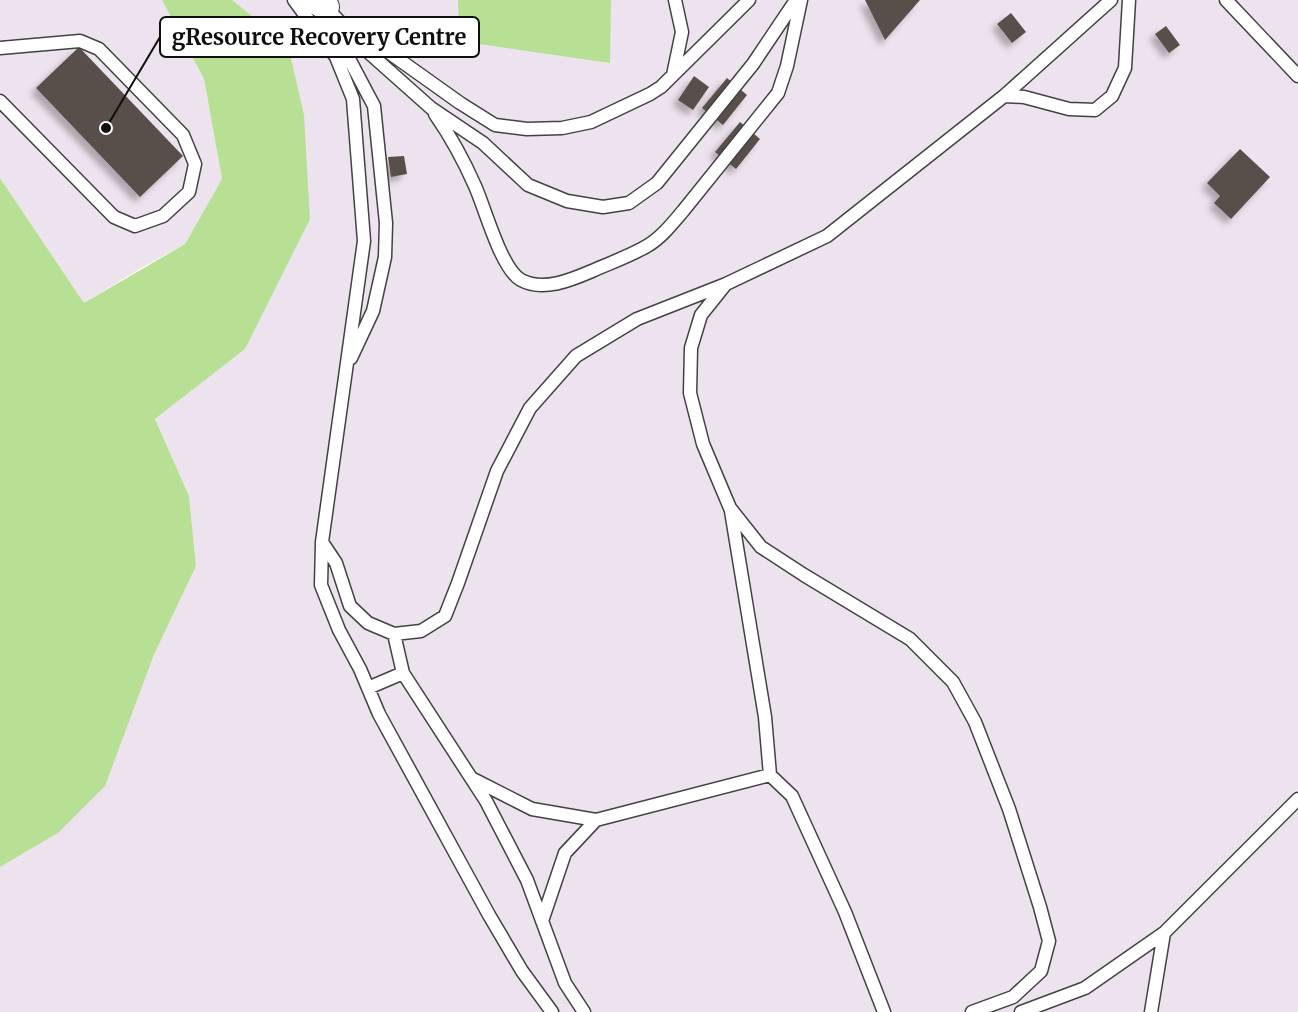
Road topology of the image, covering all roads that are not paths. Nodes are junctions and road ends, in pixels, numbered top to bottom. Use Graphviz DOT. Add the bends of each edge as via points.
graph roads {
  1 [pos="675,0"];
  2 [pos="749,0"];
  3 [pos="796,0"];
  4 [pos="801,0"];
  5 [pos="1111,0"];
  6 [pos="1129,0"];
  7 [pos="1226,0"];
  8 [pos="308,4"];
  9 [pos="0,48"];
  10 [pos="673,76"];
  11 [pos="1298,76"];
  12 [pos="1004,96"];
  13 [pos="0,101"];
  14 [pos="431,108"];
  15 [pos="726,284"];
  16 [pos="346,370"];
  17 [pos="730,507"];
  18 [pos="322,542"];
  19 [pos="393,633"];
  20 [pos="403,673"];
  21 [pos="368,688"];
  22 [pos="770,775"];
  23 [pos="472,779"];
  24 [pos="1298,799"];
  25 [pos="596,820"];
  26 [pos="542,921"];
  27 [pos="1164,933"];
  28 [pos="552,1012"];
  29 [pos="584,1012"];
  30 [pos="884,1012"];
  31 [pos="972,1012"];
  32 [pos="1021,1012"];
  33 [pos="1151,1012"];
  1 -- 10 [label="lane" via="682,32"];
  2 -- 10 [label="lane"];
  3 -- 14 [label="lane" via="753,64 689,145 657,183 629,203 603,207 567,201 528,185 483,142"];
  4 -- 14 [label="lane" via="778,93 683,212 647,246 571,280 539,285 521,280 502,255 457,148"];
  5 -- 12 [label="lane"];
  6 -- 12 [label="lane" via="1125,68 1112,96 1095,110"];
  7 -- 11 [label="lane"];
  8 -- 10 [label="lane" via="495,125 562,128 591,122 650,94"];
  8 -- 14 [label="lane"];
  8 -- 16 [label="lane" via="353,99 364,241"];
  8 -- 16 [label="lane" via="346,53 374,106 380,148 385,257 373,311"];
  9 -- 13 [label="lane" via="80,41 99,49 183,135 195,164 189,192 163,216 135,226 114,217"];
  12 -- 15 [label="lane" via="827,236"];
  15 -- 17 [label="lane" via="701,315 691,348 690,393 704,444"];
  15 -- 19 [label="lane" via="637,319 576,356 530,408 497,471 445,616 421,631"];
  16 -- 18 [label="lane"];
  17 -- 22 [label="lane" via="765,717"];
  17 -- 31 [label="lane" via="761,547 910,639 953,682 975,722 1009,809 1049,941 1041,971 1020,991"];
  18 -- 19 [label="lane" via="336,563 351,606 368,623"];
  18 -- 21 [label="lane" via="321,585"];
  19 -- 20 [label="lane"];
  20 -- 21 [label="lane"];
  20 -- 23 [label="lane"];
  21 -- 28 [label="lane" via="489,915"];
  22 -- 25 [label="lane"];
  22 -- 30 [label="lane" via="792,796 845,912"];
  23 -- 25 [label="lane" via="532,809"];
  23 -- 26 [label="lane" via="527,880"];
  24 -- 27 [label="lane"];
  25 -- 26 [label="lane" via="565,853"];
  26 -- 29 [label="lane" via="566,983"];
  27 -- 32 [label="lane" via="1084,988"];
  27 -- 33 [label="lane"];
}
